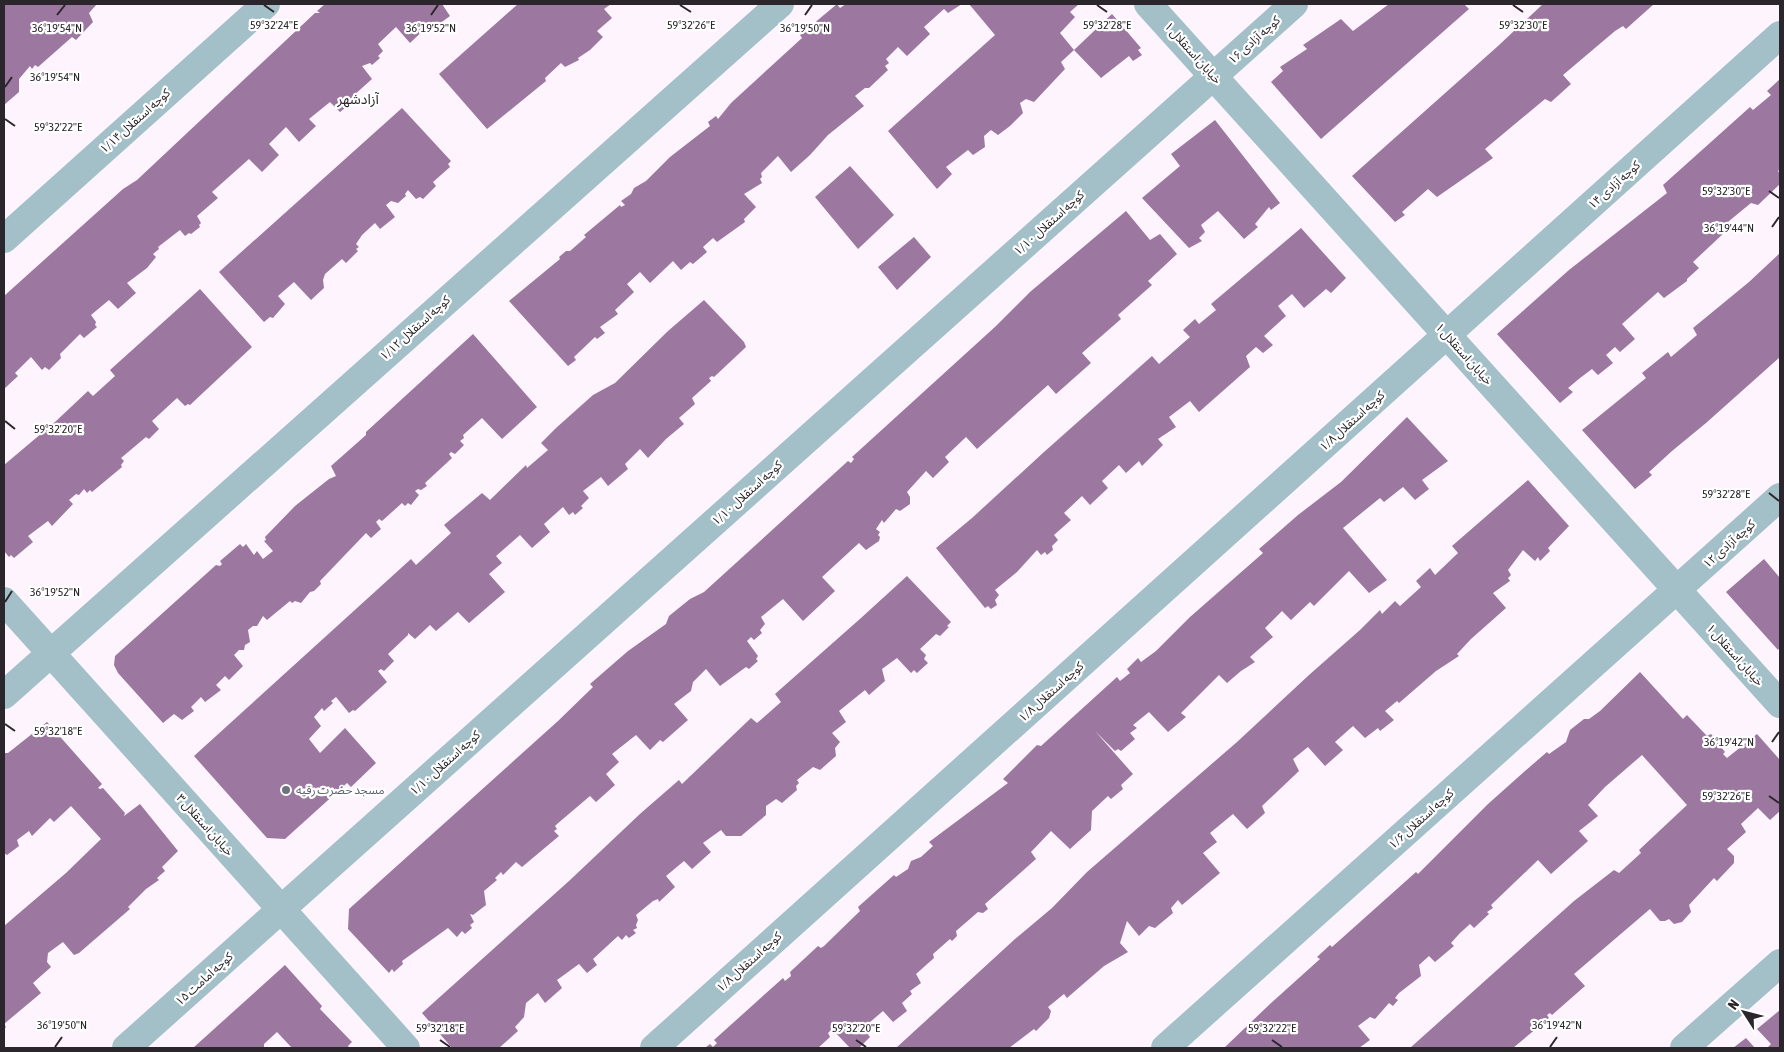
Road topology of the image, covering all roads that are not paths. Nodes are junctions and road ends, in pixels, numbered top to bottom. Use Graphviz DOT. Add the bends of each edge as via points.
graph roads {
  1 [pos="266,4"];
  2 [pos="780,4"];
  3 [pos="1148,4"];
  4 [pos="1294,4"];
  5 [pos="1780,35"];
  6 [pos="1213,76"];
  7 [pos="4,238"];
  8 [pos="1447,336"];
  9 [pos="1780,497"];
  10 [pos="1677,590"];
  11 [pos="4,601"];
  12 [pos="50,653"];
  13 [pos="4,695"];
  14 [pos="1780,704"];
  15 [pos="281,909"];
  16 [pos="1780,963"];
  17 [pos="126,1048"];
  18 [pos="406,1048"];
  19 [pos="654,1048"];
  20 [pos="1165,1048"];
  21 [pos="1684,1048"];
  1 -- 7 [label="street, کوچه استقلال ۱/۱۴"];
  2 -- 12 [label="street, کوچه استقلال ۱/۱۲"];
  3 -- 6 [label="street, خیابان استقلال ۱"];
  4 -- 6 [label="street, کوچه آزادی ۱۶"];
  5 -- 8 [label="street, کوچه آزادی ۱۴"];
  6 -- 8 [label="street, خیابان استقلال ۱"];
  6 -- 15 [label="street, کوچه استقلال ۱/۱۰"];
  8 -- 10 [label="street, خیابان استقلال ۱"];
  8 -- 19 [label="street, کوچه استقلال ۱/۸"];
  9 -- 10 [label="street, کوچه آزادی ۱۲"];
  10 -- 14 [label="street, خیابان استقلال ۱"];
  10 -- 20 [label="street, کوچه استقلال ۱/۶"];
  11 -- 12 [label="street, خیابان استقلال ۳"];
  12 -- 13 [label="street, کوچه استقلال ۱/۱۲"];
  12 -- 15 [label="street, خیابان استقلال ۳"];
  15 -- 17 [label="street, کوچه امامت ۱۵"];
  15 -- 18 [label="street, خیابان استقلال ۳"];
  16 -- 21 [label="street"];
}
